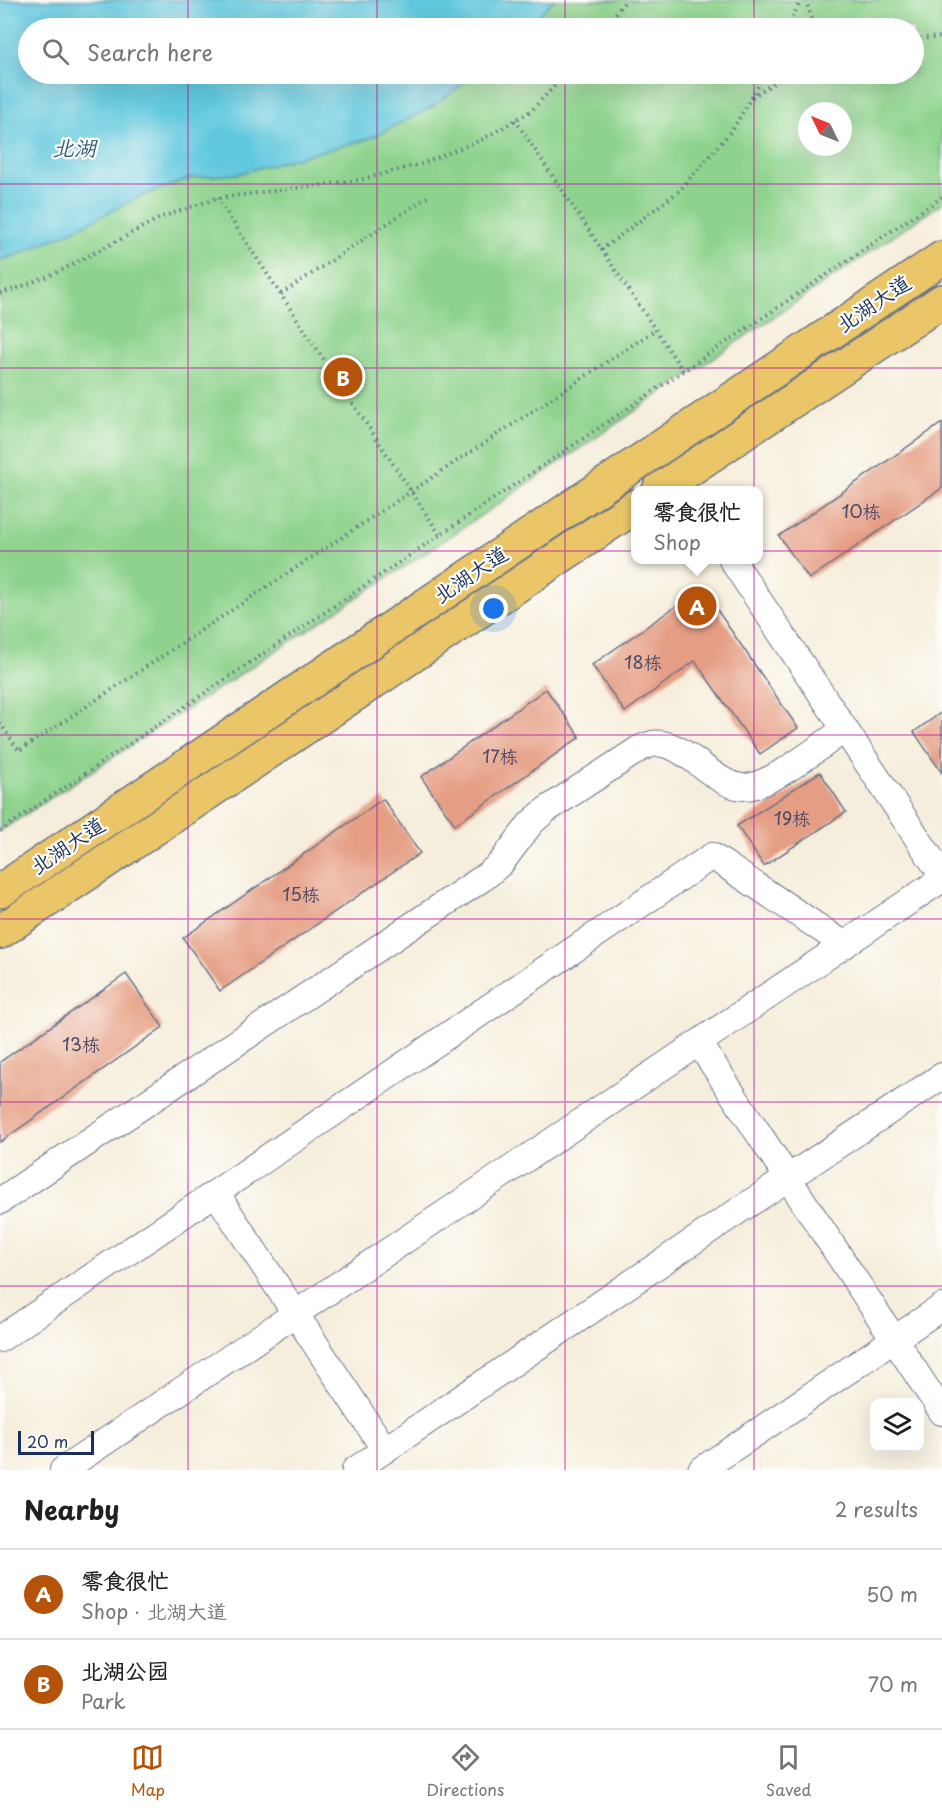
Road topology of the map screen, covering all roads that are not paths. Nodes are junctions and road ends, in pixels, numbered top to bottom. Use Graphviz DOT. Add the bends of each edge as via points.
graph roads {
  1 [pos="942,258"];
  2 [pos="942,301"];
  3 [pos="674,486"];
  4 [pos="631,509"];
  5 [pos="735,564"];
  6 [pos="845,729"];
  7 [pos="942,877"];
  8 [pos="0,891"];
  9 [pos="0,932"];
  10 [pos="845,945"];
  11 [pos="699,1043"];
  12 [pos="942,1076"];
  13 [pos="788,1178"];
  14 [pos="216,1193"];
  15 [pos="0,1201"];
  16 [pos="942,1307"];
  17 [pos="295,1314"];
  18 [pos="0,1339"];
  19 [pos="894,1339"];
  20 [pos="942,1412"];
  21 [pos="385,1450"];
  22 [pos="63,1470"];
  23 [pos="355,1470"];
  24 [pos="701,1470"];
  1 -- 8 [label="main road, 北湖大道"];
  2 -- 3 [label="main road, 北湖大道"];
  4 -- 9 [label="main road, 北湖大道"];
  5 -- 6 [label="street"];
  6 -- 7 [label="street"];
  6 -- 15 [label="street" via="780,773 761,784 745,787 728,783 670,746 654,743 639,749 539,816 486,876"];
  7 -- 10 [label="street"];
  10 -- 11 [label="street"];
  10 -- 14 [label="street" via="712,856"];
  11 -- 13 [label="street"];
  11 -- 17 [label="street"];
  12 -- 13 [label="street"];
  13 -- 19 [label="street"];
  13 -- 21 [label="street"];
  14 -- 17 [label="street"];
  14 -- 18 [label="street"];
  16 -- 19 [label="street"];
  17 -- 21 [label="street"];
  17 -- 22 [label="street"];
  19 -- 20 [label="street"];
  19 -- 24 [label="street"];
  21 -- 23 [label="street"];
}
